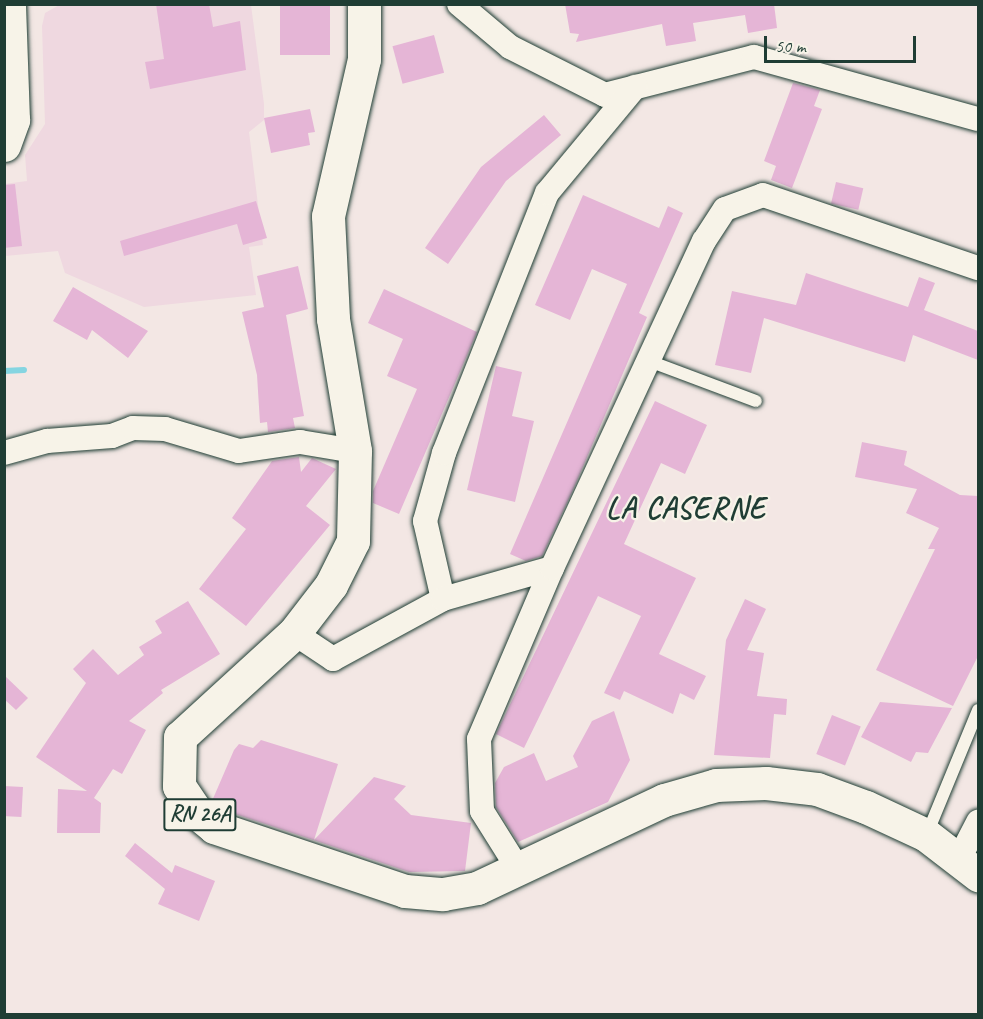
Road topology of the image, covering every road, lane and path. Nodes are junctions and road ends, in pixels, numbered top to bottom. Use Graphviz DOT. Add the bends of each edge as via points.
graph roads {
  1 [pos="9,4"];
  2 [pos="364,4"];
  3 [pos="459,4"];
  4 [pos="635,87"];
  5 [pos="978,118"];
  6 [pos="4,145"];
  7 [pos="978,268"];
  8 [pos="649,361"];
  9 [pos="756,402"];
  10 [pos="355,451"];
  11 [pos="4,453"];
  12 [pos="552,568"];
  13 [pos="443,599"];
  14 [pos="294,633"];
  15 [pos="978,710"];
  16 [pos="978,822"];
  17 [pos="927,835"];
  18 [pos="517,867"];
  19 [pos="969,867"];
  1 -- 6 [label="main road" via="13,120"];
  2 -- 10 [label="main road, RN 26A" via="364,59 328,216 333,319"];
  3 -- 4 [label="street" via="510,47 605,95"];
  4 -- 5 [label="street" via="754,57"];
  4 -- 13 [label="street" via="547,193 444,453 425,521"];
  7 -- 8 [label="street" via="763,195 725,209 704,241"];
  8 -- 9 [label="lane"];
  8 -- 12 [label="street"];
  10 -- 11 [label="street" via="300,442 239,451 165,429 133,428 112,436 47,441"];
  10 -- 14 [label="main road, RN 26A" via="353,541 331,585"];
  12 -- 13 [label="street"];
  12 -- 18 [label="street" via="479,739 482,811"];
  13 -- 14 [label="street" via="333,659"];
  14 -- 18 [label="main road, RN 26A" via="180,737 179,786 197,813 214,827 405,891 442,894 477,888"];
  15 -- 17 [label="lane"];
  16 -- 19 [label="street"];
  17 -- 18 [label="main road, RN 26A" via="817,789 716,785 664,800"];
  17 -- 19 [label="main road, RN 26A"];
}
